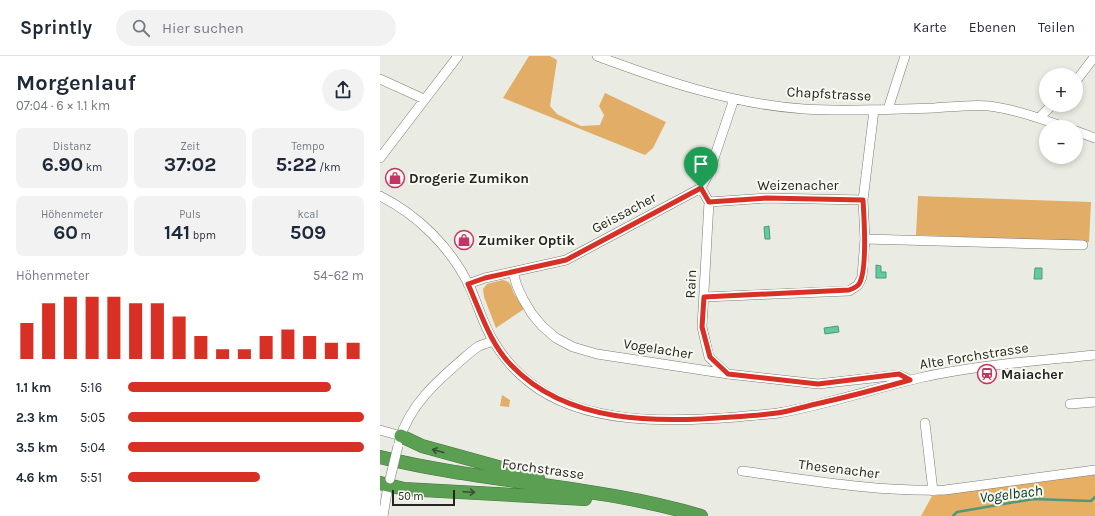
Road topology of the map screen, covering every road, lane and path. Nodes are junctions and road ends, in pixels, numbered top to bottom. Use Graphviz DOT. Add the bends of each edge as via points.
graph roads {
  1 [pos="458,56"];
  2 [pos="597,56"];
  3 [pos="905,56"];
  4 [pos="1095,56"];
  5 [pos="1083,72"];
  6 [pos="380,78"];
  7 [pos="424,99"];
  8 [pos="734,99"];
  9 [pos="888,109"];
  10 [pos="874,110"];
  11 [pos="1045,112"];
  12 [pos="1039,118"];
  13 [pos="1045,120"];
  14 [pos="1083,134"];
  15 [pos="1095,138"];
  16 [pos="380,158"];
  17 [pos="701,188"];
  18 [pos="380,196"];
  19 [pos="863,200"];
  20 [pos="709,202"];
  21 [pos="865,239"];
  22 [pos="1083,246"];
  23 [pos="513,272"];
  24 [pos="468,284"];
  25 [pos="704,297"];
  26 [pos="493,341"];
  27 [pos="1095,355"];
  28 [pos="728,374"];
  29 [pos="910,380"];
  30 [pos="1095,402"];
  31 [pos="1070,404"];
  32 [pos="925,423"];
  33 [pos="380,430"];
  34 [pos="399,441"];
  35 [pos="380,457"];
  36 [pos="380,463"];
  37 [pos="1095,470"];
  38 [pos="742,471"];
  39 [pos="386,483"];
  40 [pos="584,491"];
  41 [pos="933,491"];
  42 [pos="606,500"];
  43 [pos="382,512"];
  44 [pos="679,516"];
  45 [pos="701,516"];
  1 -- 7 [label="street"];
  2 -- 8 [label="street, Chapfstrasse"];
  3 -- 9 [label="street"];
  4 -- 5 [label="street"];
  6 -- 7 [label="street"];
  7 -- 16 [label="street"];
  8 -- 10 [label="street, Chapfstrasse" via="804,109"];
  8 -- 17 [label="street" via="709,173"];
  9 -- 10 [label="street, Chapfstrasse"];
  9 -- 12 [label="street, Chapfstrasse" via="988,106"];
  10 -- 19 [label="street"];
  11 -- 12 [label="street"];
  12 -- 13 [label="street, Chapfstrasse"];
  14 -- 15 [label="street"];
  17 -- 20 [label="street"];
  17 -- 23 [label="street, Geissacher" via="566,260"];
  18 -- 24 [label="street, Alte Forchstrasse" via="406,211 431,232 448,252"];
  19 -- 20 [label="street, Weizenacher" via="766,198"];
  19 -- 21 [label="street"];
  20 -- 25 [label="street, Rain"];
  21 -- 22 [label="street"];
  21 -- 25 [label="street" via="862,276 858,285 849,290"];
  23 -- 24 [label="street, Geissacher"];
  23 -- 28 [label="street, Vogelacher" via="517,286 532,314 556,338 573,347 596,354"];
  24 -- 26 [label="street, Alte Forchstrasse"];
  25 -- 28 [label="street, Rain" via="702,327 710,357"];
  26 -- 29 [label="street, Alte Forchstrasse" via="511,366 541,390 565,402 620,417 696,420 777,413"];
  26 -- 34 [label="street" via="476,349 427,391 410,415"];
  27 -- 29 [label="street, Alte Forchstrasse" via="992,365"];
  28 -- 29 [label="street, Vogelacher" via="818,384 899,374"];
  30 -- 31 [label="street"];
  32 -- 41 [label="street"];
  33 -- 34 [label="street"];
  34 -- 39 [label="street, bridge"];
  40 -- 34 [label="highway, one-way"];
  35 -- 40 [label="highway, Forchstrasse" via="454,473"];
  36 -- 42 [label="highway, Forchstrasse" via="460,480"];
  37 -- 41 [label="street, Thesenacher"];
  38 -- 41 [label="street, Thesenacher" via="883,489"];
  39 -- 42 [label="highway, one-way" via="404,489"];
  39 -- 43 [label="street"];
  40 -- 45 [label="highway, Forchstrasse" via="651,503"];
  42 -- 44 [label="highway, Forchstrasse"];
}
